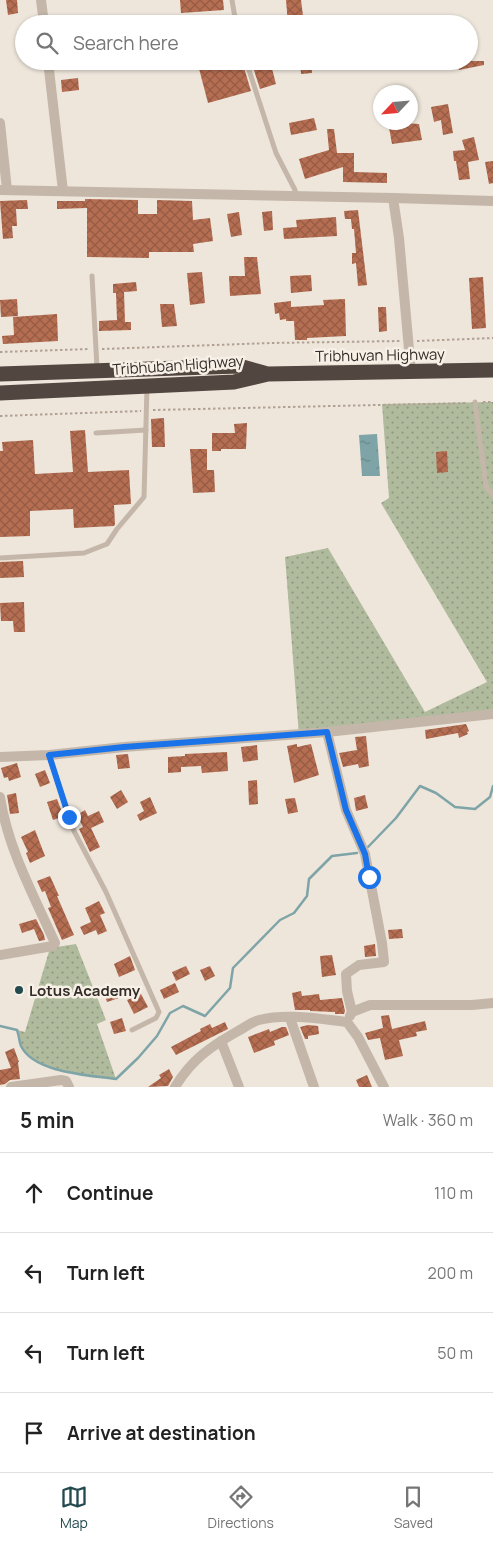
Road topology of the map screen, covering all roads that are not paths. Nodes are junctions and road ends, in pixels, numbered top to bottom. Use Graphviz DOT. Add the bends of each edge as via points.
graph roads {
  1 [pos="41,0"];
  2 [pos="232,0"];
  3 [pos="43,15"];
  4 [pos="234,15"];
  5 [pos="49,70"];
  6 [pos="249,70"];
  7 [pos="0,123"];
  8 [pos="4,190"];
  9 [pos="63,191"];
  10 [pos="296,196"];
  11 [pos="393,198"];
  12 [pos="493,201"];
  13 [pos="92,276"];
  14 [pos="493,370"];
  15 [pos="98,371"];
  16 [pos="411,372"];
  17 [pos="0,374"];
  18 [pos="268,374"];
  19 [pos="147,386"];
  20 [pos="0,393"];
  21 [pos="475,402"];
  22 [pos="146,430"];
  23 [pos="96,433"];
  24 [pos="493,495"];
  25 [pos="0,558"];
  26 [pos="493,714"];
  27 [pos="327,732"];
  28 [pos="49,755"];
  29 [pos="0,756"];
  30 [pos="0,797"];
  31 [pos="3,823"];
  32 [pos="0,955"];
  33 [pos="493,1003"];
  34 [pos="352,1012"];
  35 [pos="290,1018"];
  36 [pos="347,1022"];
  37 [pos="132,1030"];
  38 [pos="221,1041"];
  39 [pos="12,1087"];
  40 [pos="69,1087"];
  41 [pos="175,1087"];
  42 [pos="239,1087"];
  43 [pos="314,1087"];
  44 [pos="384,1087"];
  1 -- 3 [label="street"];
  2 -- 4 [label="lane"];
  5 -- 9 [label="street"];
  6 -- 10 [label="lane" via="276,153"];
  7 -- 8 [label="street"];
  8 -- 9 [label="street"];
  9 -- 10 [label="street"];
  10 -- 11 [label="street"];
  11 -- 12 [label="street"];
  11 -- 16 [label="street"];
  13 -- 15 [label="lane"];
  14 -- 16 [label="highway, Tribhuvan Highway"];
  15 -- 17 [label="highway, Tribhuban Highway"];
  15 -- 18 [label="highway, Tribhuban Highway" via="239,366"];
  16 -- 18 [label="highway, Tribhuvan Highway"];
  18 -- 19 [label="highway, Tribhuban Highway" via="234,382"];
  19 -- 20 [label="highway, Tribhuban Highway"];
  19 -- 22 [label="lane"];
  21 -- 24 [label="lane" via="486,487"];
  22 -- 23 [label="lane"];
  22 -- 25 [label="lane" via="144,497 107,544 84,554"];
  26 -- 27 [label="street"];
  27 -- 28 [label="street"];
  27 -- 34 [label="street" via="346,810 365,854 384,962 359,965 346,974"];
  28 -- 29 [label="street"];
  28 -- 37 [label="lane" via="74,831 106,892 159,1012 156,1018"];
  30 -- 31 [label="street"];
  31 -- 32 [label="street" via="55,942 53,946"];
  33 -- 34 [label="street" via="370,1005"];
  34 -- 36 [label="street"];
  35 -- 36 [label="street"];
  35 -- 38 [label="street" via="257,1021"];
  35 -- 43 [label="street"];
  36 -- 44 [label="street"];
  38 -- 41 [label="street" via="202,1054"];
  38 -- 42 [label="street"];
  39 -- 40 [label="street" via="61,1080 66,1081"];
}
